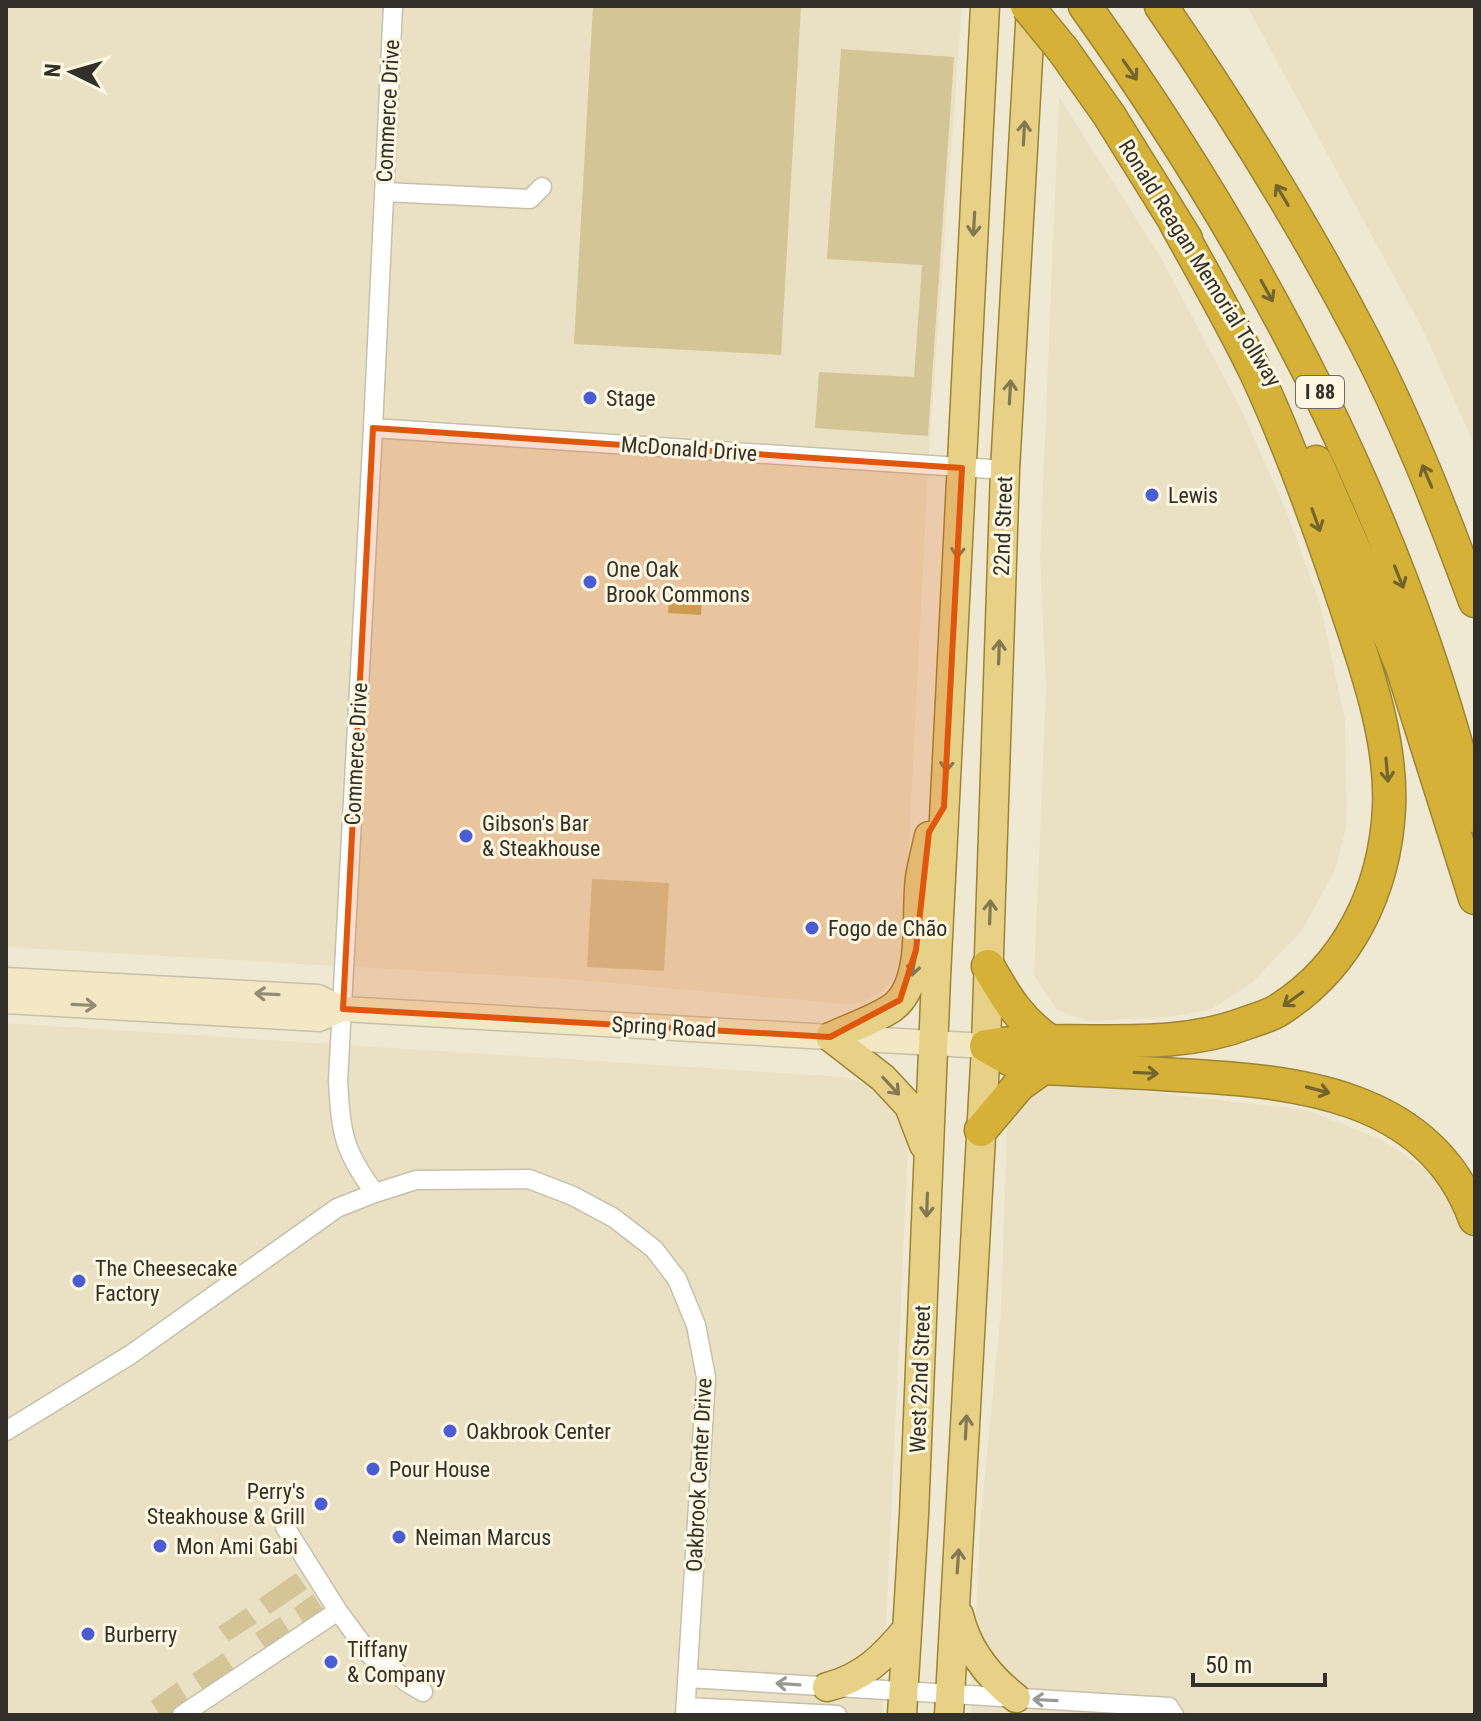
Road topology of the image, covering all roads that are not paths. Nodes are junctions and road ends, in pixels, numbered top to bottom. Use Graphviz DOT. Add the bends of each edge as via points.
graph roads {
  1 [pos="393,6"];
  2 [pos="985,6"];
  3 [pos="1029,6"];
  4 [pos="1085,6"];
  5 [pos="1161,6"];
  6 [pos="542,187"];
  7 [pos="384,192"];
  8 [pos="1175,222"];
  9 [pos="373,428"];
  10 [pos="962,468"];
  11 [pos="1005,470"];
  12 [pos="1475,601"];
  13 [pos="944,807"];
  14 [pos="1475,816"];
  15 [pos="1475,898"];
  16 [pos="988,966"];
  17 [pos="6,980"];
  18 [pos="6,1001"];
  19 [pos="343,1009"];
  20 [pos="830,1037"];
  21 [pos="933,1043"];
  22 [pos="986,1046"];
  23 [pos="1046,1054"];
  24 [pos="981,1130"];
  25 [pos="929,1157"];
  26 [pos="375,1193"];
  27 [pos="1475,1219"];
  28 [pos="6,1431"];
  29 [pos="285,1527"];
  30 [pos="956,1602"];
  31 [pos="338,1611"];
  32 [pos="907,1629"];
  33 [pos="688,1678"];
  34 [pos="827,1687"];
  35 [pos="423,1692"];
  36 [pos="1016,1698"];
  37 [pos="903,1703"];
  38 [pos="950,1705"];
  39 [pos="686,1711"];
  40 [pos="182,1715"];
  41 [pos="837,1715"];
  42 [pos="1174,1715"];
  1 -- 7 [label="street, Commerce Drive"];
  2 -- 10 [label="main road, 22nd Street, one-way"];
  3 -- 8 [label="highway, Ronald Reagan Memorial Tollway / I 88, bridge" via="1116,126"];
  11 -- 3 [label="main road, 22nd Street, one-way"];
  4 -- 14 [label="highway, Ronald Reagan Memorial Tollway / I 88, one-way" via="1189,159 1321,393 1419,629"];
  12 -- 5 [label="highway, one-way" via="1424,469 1364,339 1275,182"];
  6 -- 7 [label="street" via="530,199"];
  7 -- 9 [label="street, Commerce Drive"];
  8 -- 15 [label="highway, Ronald Reagan Memorial Tollway / I 88" via="1285,401 1321,473 1402,667"];
  8 -- 23 [label="highway, one-way" via="1257,375 1303,484 1360,648 1387,766 1383,857 1347,945 1321,978 1275,1012 1221,1033"];
  9 -- 10 [label="street, McDonald Drive"];
  9 -- 19 [label="street, Commerce Drive"];
  10 -- 11 [label="street, McDonald Drive"];
  10 -- 13 [label="main road, 22nd Street, one-way"];
  16 -- 11 [label="main road, 22nd Street, one-way"];
  13 -- 20 [label="main road, one-way" via="929,832 920,879 912,977 891,1008"];
  13 -- 21 [label="main road, 22nd Street"];
  16 -- 22 [label="main road, 22nd Street"];
  16 -- 23 [label="highway"];
  19 -- 17 [label="street, Spring Road, one-way" via="318,997"];
  18 -- 19 [label="street, Spring Road, one-way" via="319,1019"];
  19 -- 20 [label="street, Spring Road"];
  19 -- 26 [label="street" via="340,1128 353,1164"];
  20 -- 21 [label="street, Spring Road"];
  20 -- 25 [label="main road, one-way" via="909,1106"];
  21 -- 22 [label="street, Spring Road"];
  21 -- 25 [label="main road, West 22nd Street"];
  22 -- 23 [label="highway" via="1013,1061"];
  22 -- 24 [label="main road"];
  23 -- 24 [label="highway"];
  23 -- 27 [label="highway, one-way" via="1260,1080 1338,1096 1400,1124 1430,1148"];
  30 -- 24 [label="main road, one-way"];
  25 -- 32 [label="main road, West 22nd Street, one-way"];
  26 -- 28 [label="street, Oakbrook Center Drive" via="337,1208 130,1355"];
  26 -- 33 [label="street, Oakbrook Center Drive" via="416,1180 529,1179 614,1218 654,1249 677,1279 696,1325 706,1377"];
  29 -- 31 [label="street"];
  30 -- 36 [label="main road" via="974,1653 987,1673"];
  30 -- 38 [label="main road"];
  31 -- 35 [label="street" via="371,1656"];
  31 -- 40 [label="street"];
  32 -- 34 [label="main road" via="868,1670"];
  32 -- 37 [label="main road, West 22nd Street"];
  34 -- 33 [label="street, one-way"];
  33 -- 39 [label="street, Oakbrook Center Drive"];
  34 -- 37 [label="street"];
  36 -- 38 [label="street"];
  42 -- 36 [label="street, one-way" via="1169,1707"];
  37 -- 38 [label="street"];
  39 -- 41 [label="street, Oakbrook Center Drive"];
}
